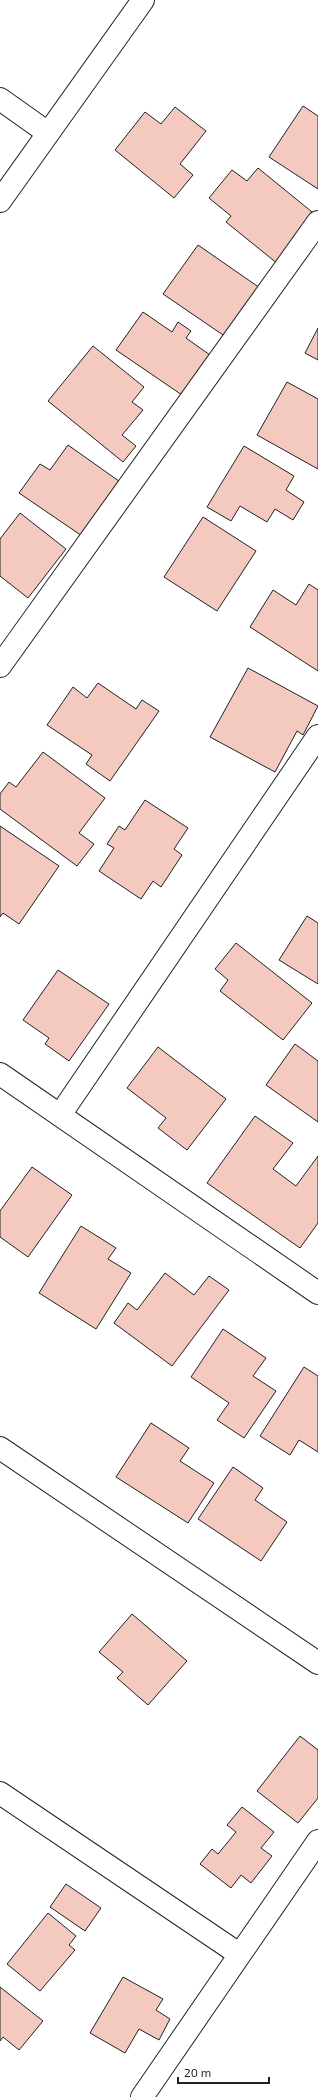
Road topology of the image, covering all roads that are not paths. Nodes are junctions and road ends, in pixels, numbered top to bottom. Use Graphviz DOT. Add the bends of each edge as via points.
graph roads {
  1 [pos="143,0"];
  2 [pos="0,99"];
  3 [pos="48,133"];
  4 [pos="0,201"];
  5 [pos="318,222"];
  6 [pos="0,666"];
  7 [pos="318,736"];
  8 [pos="0,1074"];
  9 [pos="60,1115"];
  10 [pos="316,1286"];
  11 [pos="0,1448"];
  12 [pos="318,1663"];
  13 [pos="0,1793"];
  14 [pos="318,1841"];
  15 [pos="239,1954"];
  16 [pos="142,2097"];
  1 -- 3 [label="street"];
  2 -- 3 [label="street"];
  3 -- 4 [label="street"];
  5 -- 6 [label="street"];
  7 -- 9 [label="street"];
  8 -- 9 [label="street"];
  9 -- 10 [label="street"];
  11 -- 12 [label="street"];
  13 -- 15 [label="street"];
  14 -- 15 [label="street"];
  15 -- 16 [label="street"];
}
